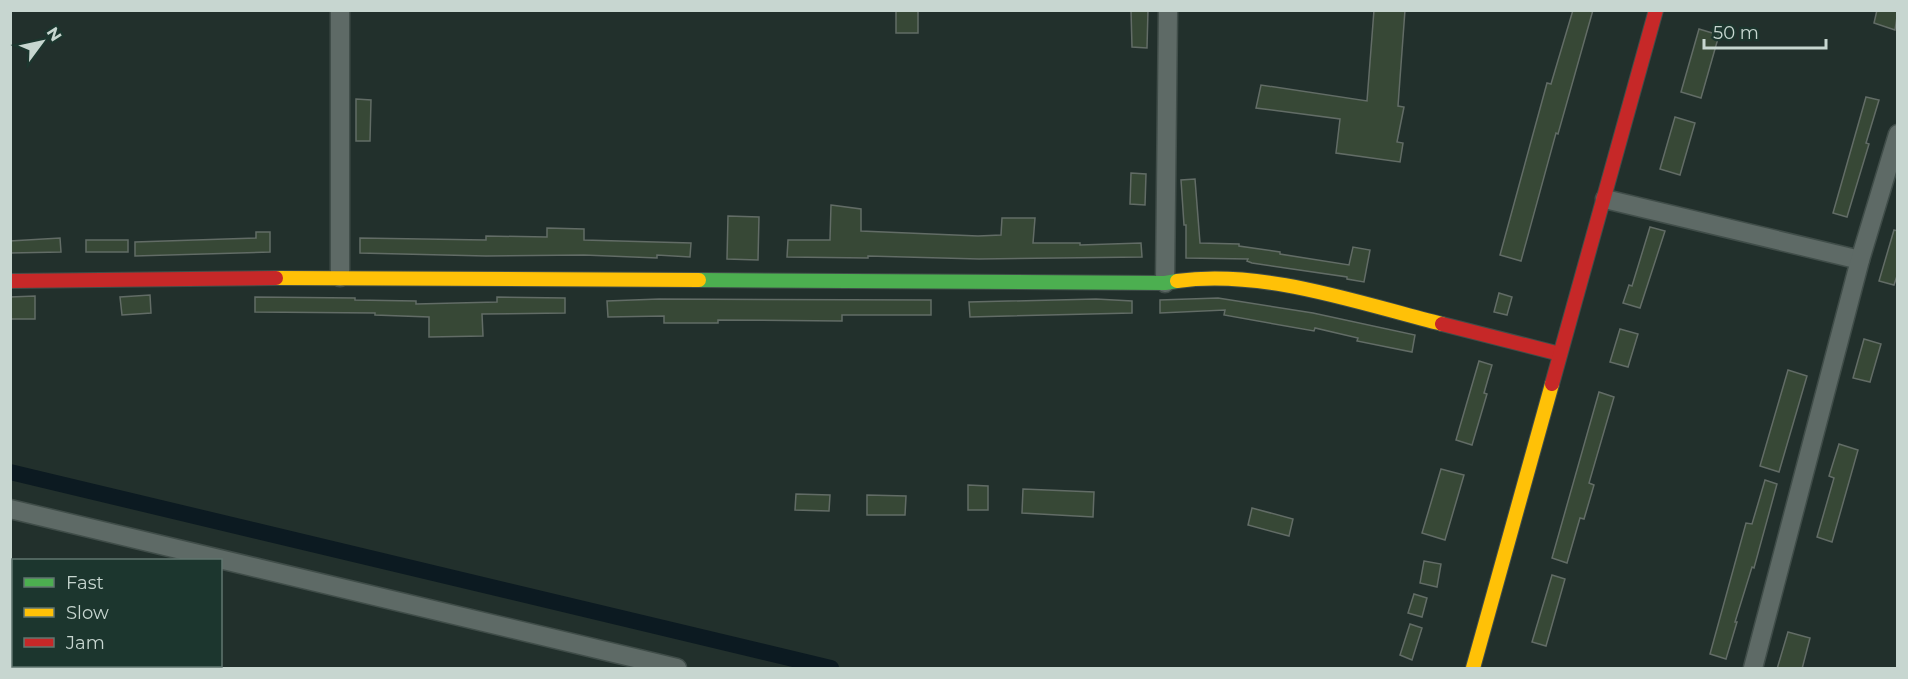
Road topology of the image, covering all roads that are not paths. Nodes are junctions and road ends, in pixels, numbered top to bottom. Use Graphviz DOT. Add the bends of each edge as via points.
graph roads {
  1 [pos="340,10"];
  2 [pos="1168,10"];
  3 [pos="1656,10"];
  4 [pos="1898,134"];
  5 [pos="1605,199"];
  6 [pos="1860,260"];
  7 [pos="340,277"];
  8 [pos="10,281"];
  9 [pos="1165,283"];
  10 [pos="1560,354"];
  11 [pos="10,509"];
  12 [pos="218,559"];
  13 [pos="222,560"];
  14 [pos="677,669"];
  15 [pos="1473,669"];
  16 [pos="1754,669"];
  1 -- 7 [label="street"];
  2 -- 9 [label="street"];
  3 -- 5 [label="street"];
  4 -- 6 [label="street"];
  5 -- 6 [label="street"];
  5 -- 10 [label="street"];
  6 -- 16 [label="street"];
  7 -- 8 [label="street"];
  7 -- 9 [label="street"];
  9 -- 10 [label="street" via="1206,277 1279,283"];
  10 -- 15 [label="street"];
  11 -- 12 [label="street"];
  13 -- 14 [label="street"];
}
